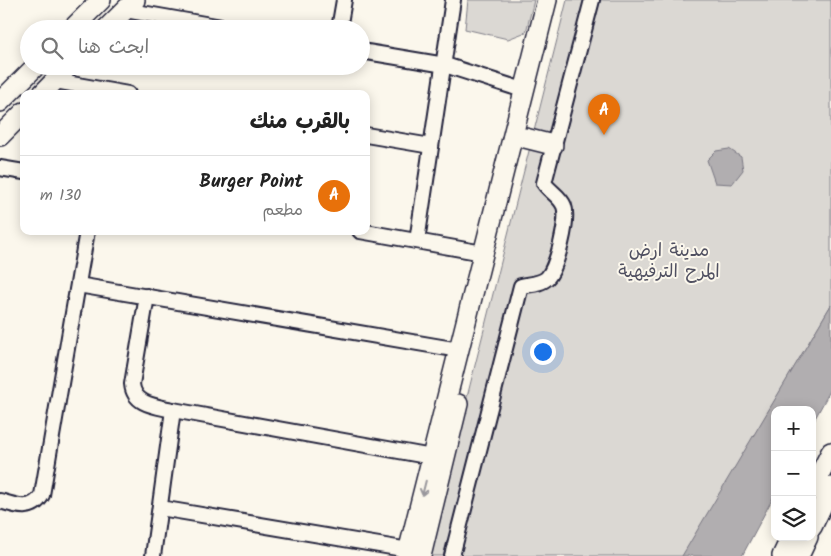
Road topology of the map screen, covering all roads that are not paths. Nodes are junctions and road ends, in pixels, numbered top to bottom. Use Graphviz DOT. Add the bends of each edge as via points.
graph roads {
  1 [pos="101,0"];
  2 [pos="344,0"];
  3 [pos="453,0"];
  4 [pos="547,0"];
  5 [pos="560,0"];
  6 [pos="592,0"];
  7 [pos="130,5"];
  8 [pos="81,20"];
  9 [pos="115,20"];
  10 [pos="194,20"];
  11 [pos="341,20"];
  12 [pos="370,52"];
  13 [pos="445,65"];
  14 [pos="27,75"];
  15 [pos="61,75"];
  16 [pos="49,88"];
  17 [pos="75,90"];
  18 [pos="523,90"];
  19 [pos="0,102"];
  20 [pos="20,116"];
  21 [pos="0,136"];
  22 [pos="370,136"];
  23 [pos="524,138"];
  24 [pos="431,146"];
  25 [pos="553,146"];
  26 [pos="0,168"];
  27 [pos="20,171"];
  28 [pos="370,233"];
  29 [pos="86,235"];
  30 [pos="417,241"];
  31 [pos="483,253"];
  32 [pos="78,285"];
  33 [pos="147,296"];
  34 [pos="459,350"];
  35 [pos="173,410"];
  36 [pos="831,452"];
  37 [pos="432,457"];
  38 [pos="825,493"];
  39 [pos="0,501"];
  40 [pos="160,508"];
  41 [pos="816,517"];
  42 [pos="789,541"];
  43 [pos="806,541"];
  44 [pos="412,554"];
  45 [pos="153,556"];
  46 [pos="452,556"];
  47 [pos="782,556"];
  48 [pos="799,556"];
  1 -- 8 [label="main road"];
  2 -- 11 [label="street"];
  3 -- 13 [label="street"];
  4 -- 18 [label="main road"];
  5 -- 23 [label="main road"];
  6 -- 25 [label="street"];
  7 -- 9 [label="main road"];
  7 -- 10 [label="street"];
  12 -- 13 [label="street"];
  13 -- 18 [label="street"];
  13 -- 24 [label="street"];
  14 -- 19 [label="main road"];
  15 -- 16 [label="main road"];
  16 -- 17 [label="street"];
  18 -- 31 [label="main road"];
  20 -- 21 [label="main road"];
  22 -- 24 [label="street"];
  23 -- 25 [label="main road"];
  23 -- 44 [label="main road"];
  24 -- 30 [label="street"];
  25 -- 46 [label="street" via="544,183 564,205 564,226 553,269 547,278 521,286"];
  26 -- 27 [label="street"];
  28 -- 30 [label="street"];
  29 -- 32 [label="street"];
  30 -- 31 [label="street"];
  31 -- 34 [label="main road"];
  32 -- 33 [label="street"];
  32 -- 39 [label="street" via="42,495 36,503 26,507"];
  33 -- 34 [label="street"];
  33 -- 35 [label="street" via="132,389 146,404"];
  34 -- 37 [label="main road"];
  35 -- 37 [label="street"];
  35 -- 40 [label="street"];
  36 -- 38 [label="main road"];
  37 -- 44 [label="main road, one-way"];
  38 -- 41 [label="main road"];
  40 -- 44 [label="street"];
  40 -- 45 [label="street"];
  42 -- 47 [label="main road"];
  43 -- 48 [label="main road"];
}
